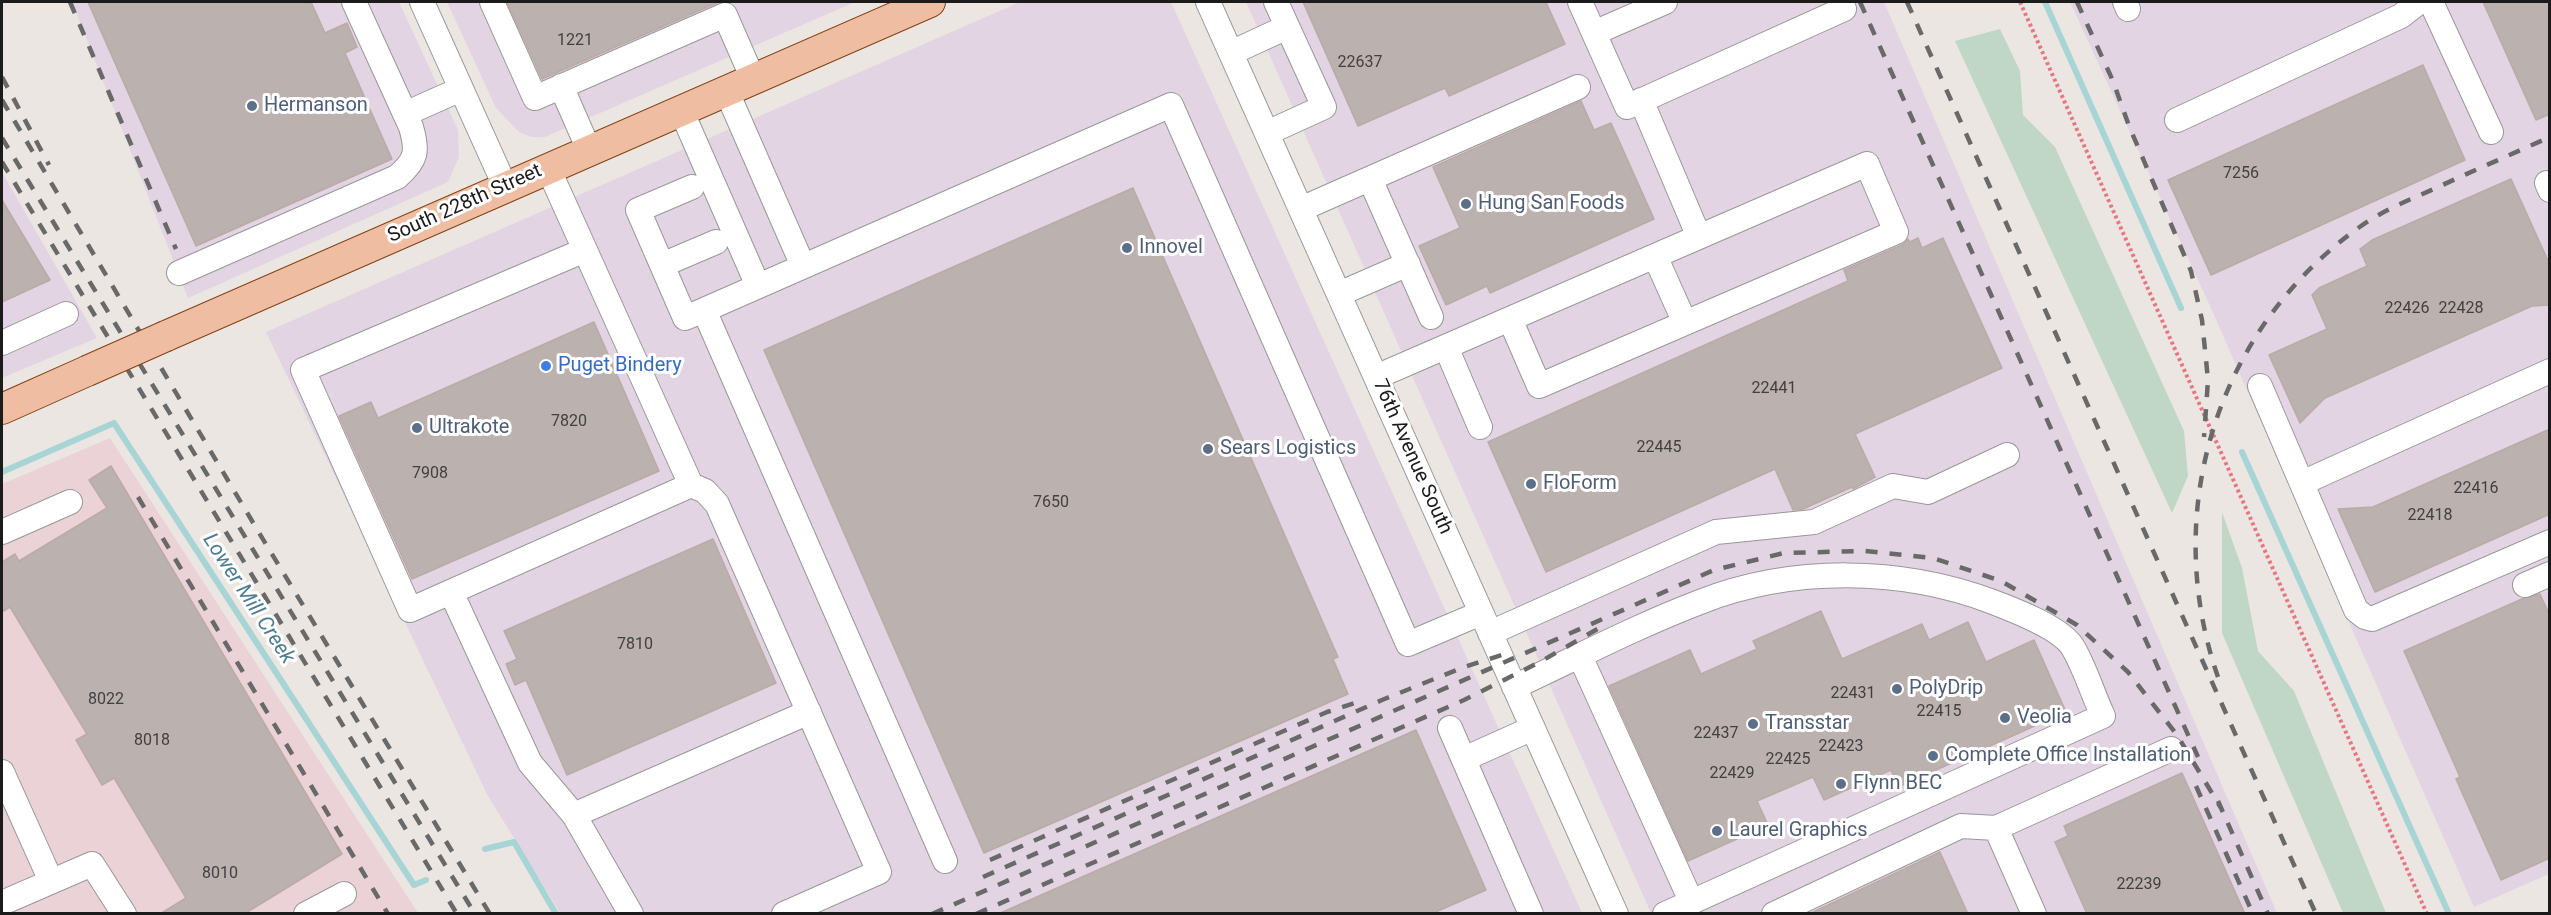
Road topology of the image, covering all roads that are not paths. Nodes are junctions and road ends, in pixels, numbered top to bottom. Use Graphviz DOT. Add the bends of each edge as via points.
graph roads {
  1 [pos="354,2"];
  2 [pos="422,2"];
  3 [pos="492,2"];
  4 [pos="930,2"];
  5 [pos="1208,2"];
  6 [pos="1276,2"];
  7 [pos="1580,2"];
  8 [pos="1665,2"];
  9 [pos="1840,2"];
  10 [pos="2419,2"];
  11 [pos="2431,2"];
  12 [pos="1287,27"];
  13 [pos="1594,33"];
  14 [pos="1232,53"];
  15 [pos="753,79"];
  16 [pos="561,86"];
  17 [pos="1578,87"];
  18 [pos="461,89"];
  19 [pos="726,90"];
  20 [pos="1641,100"];
  21 [pos="681,110"];
  22 [pos="405,114"];
  23 [pos="2177,120"];
  24 [pos="2491,132"];
  25 [pos="1267,133"];
  26 [pos="589,150"];
  27 [pos="548,168"];
  28 [pos="1370,179"];
  29 [pos="505,186"];
  30 [pos="692,187"];
  31 [pos="1301,209"];
  32 [pos="1699,237"];
  33 [pos="716,242"];
  34 [pos="585,250"];
  35 [pos="1655,256"];
  36 [pos="1408,264"];
  37 [pos="662,266"];
  38 [pos="803,266"];
  39 [pos="179,273"];
  40 [pos="758,286"];
  41 [pos="1339,294"];
  42 [pos="704,310"];
  43 [pos="66,314"];
  44 [pos="1431,317"];
  45 [pos="1510,319"];
  46 [pos="1685,323"];
  47 [pos="2,342"];
  48 [pos="1446,346"];
  49 [pos="2550,371"];
  50 [pos="1376,377"];
  51 [pos="2260,386"];
  52 [pos="2,409"];
  53 [pos="1480,427"];
  54 [pos="2007,455"];
  55 [pos="2302,483"];
  56 [pos="691,485"];
  57 [pos="70,502"];
  58 [pos="2,532"];
  59 [pos="2550,542"];
  60 [pos="2550,574"];
  61 [pos="2525,585"];
  62 [pos="451,592"];
  63 [pos="1486,623"];
  64 [pos="1580,656"];
  65 [pos="1514,687"];
  66 [pos="809,712"];
  67 [pos="1450,728"];
  68 [pos="1533,728"];
  69 [pos="2171,749"];
  70 [pos="1464,759"];
  71 [pos="2,772"];
  72 [pos="574,815"];
  73 [pos="1996,828"];
  74 [pos="945,861"];
  75 [pos="51,881"];
  76 [pos="344,894"];
  77 [pos="1691,902"];
  78 [pos="2,903"];
  79 [pos="124,914"];
  80 [pos="306,914"];
  81 [pos="632,914"];
  82 [pos="784,914"];
  83 [pos="1531,914"];
  84 [pos="1616,914"];
  85 [pos="1665,914"];
  86 [pos="1774,914"];
  87 [pos="2034,914"];
  1 -- 22 [label="street"];
  2 -- 18 [label="street"];
  3 -- 16 [label="street" via="535,98"];
  4 -- 15 [label="main road, South 228th Street"];
  5 -- 14 [label="street, 76th Avenue South"];
  6 -- 12 [label="street"];
  7 -- 13 [label="street"];
  8 -- 13 [label="street"];
  9 -- 20 [label="street" via="1844,9"];
  10 -- 23 [label="street" via="2401,16"];
  11 -- 24 [label="street"];
  12 -- 14 [label="street"];
  12 -- 25 [label="street" via="1324,107"];
  13 -- 20 [label="street" via="1627,107"];
  14 -- 25 [label="street, 76th Avenue South"];
  15 -- 16 [label="street" via="725,15"];
  15 -- 19 [label="main road, South 228th Street"];
  16 -- 26 [label="street"];
  17 -- 28 [label="street"];
  18 -- 22 [label="street"];
  18 -- 29 [label="street"];
  19 -- 21 [label="main road, South 228th Street"];
  19 -- 38 [label="street"];
  20 -- 32 [label="street"];
  21 -- 26 [label="main road, South 228th Street"];
  21 -- 40 [label="street"];
  22 -- 39 [label="street" via="416,144 412,164 397,177"];
  25 -- 31 [label="street, 76th Avenue South"];
  26 -- 27 [label="main road, South 228th Street"];
  27 -- 29 [label="main road, South 228th Street"];
  27 -- 34 [label="street"];
  28 -- 31 [label="street"];
  28 -- 36 [label="street"];
  29 -- 52 [label="main road, South 228th Street, bridge"];
  30 -- 37 [label="street" via="638,210"];
  31 -- 41 [label="street, 76th Avenue South"];
  32 -- 35 [label="street"];
  32 -- 46 [label="street" via="1867,164 1896,232"];
  33 -- 37 [label="street"];
  34 -- 56 [label="street"];
  34 -- 62 [label="street" via="303,370 410,610"];
  35 -- 45 [label="street"];
  35 -- 46 [label="street"];
  36 -- 41 [label="street"];
  36 -- 44 [label="street"];
  37 -- 42 [label="street" via="685,318"];
  38 -- 40 [label="street"];
  38 -- 63 [label="street" via="1171,105 1408,644"];
  40 -- 42 [label="street"];
  41 -- 50 [label="street, 76th Avenue South"];
  42 -- 74 [label="street"];
  43 -- 47 [label="street"];
  45 -- 46 [label="street" via="1539,386"];
  45 -- 48 [label="street"];
  48 -- 50 [label="street"];
  48 -- 53 [label="street"];
  49 -- 55 [label="street"];
  50 -- 63 [label="street, 76th Avenue South"];
  51 -- 55 [label="street"];
  54 -- 63 [label="street" via="1928,492 1893,486 1814,522 1716,532"];
  55 -- 59 [label="street" via="2356,610 2372,619"];
  56 -- 62 [label="street"];
  56 -- 66 [label="street" via="705,491 717,504"];
  57 -- 58 [label="street"];
  60 -- 61 [label="street"];
  62 -- 72 [label="street" via="530,763"];
  63 -- 65 [label="street, 76th Avenue South"];
  64 -- 65 [label="street"];
  64 -- 77 [label="street"];
  64 -- 77 [label="street" via="1701,601 1803,576 1917,581 1963,591 2052,630 2071,645 2103,716"];
  65 -- 68 [label="street, 76th Avenue South"];
  66 -- 72 [label="street"];
  66 -- 82 [label="street" via="879,872"];
  67 -- 70 [label="street"];
  68 -- 70 [label="street"];
  68 -- 84 [label="street, 76th Avenue South"];
  69 -- 73 [label="street"];
  70 -- 83 [label="street"];
  71 -- 75 [label="street"];
  72 -- 81 [label="street"];
  73 -- 86 [label="street" via="1961,826"];
  73 -- 87 [label="street"];
  75 -- 78 [label="street"];
  75 -- 79 [label="street" via="92,864"];
  76 -- 80 [label="street"];
  77 -- 85 [label="street"];
}
